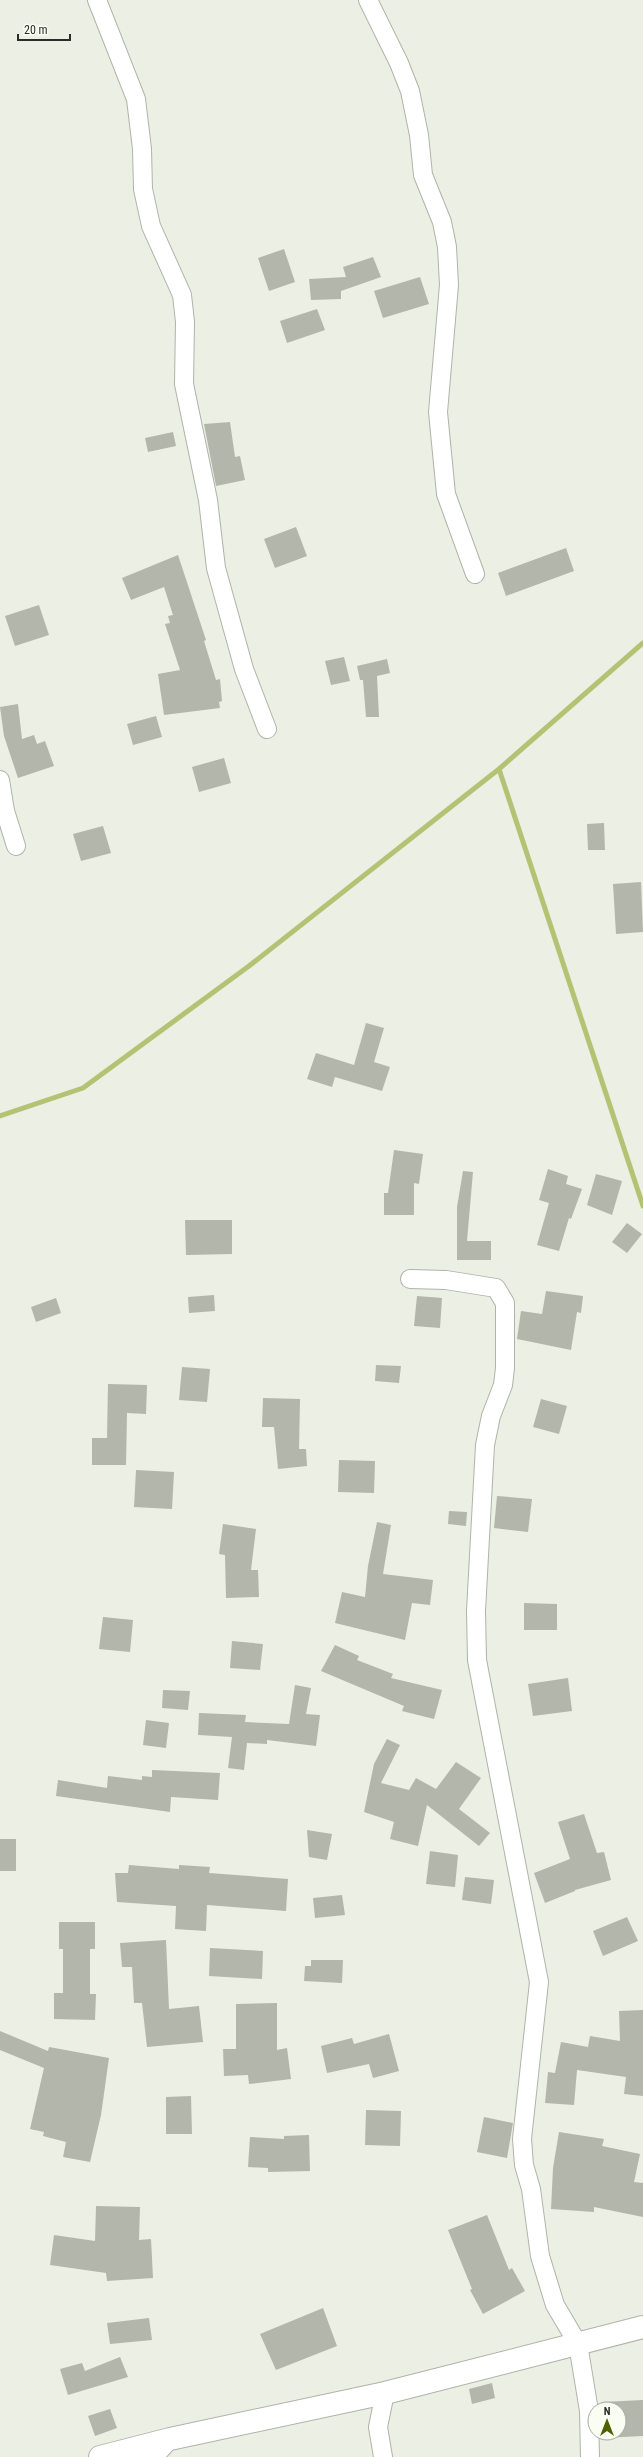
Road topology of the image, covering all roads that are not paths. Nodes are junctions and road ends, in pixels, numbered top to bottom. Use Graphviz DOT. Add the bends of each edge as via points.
graph roads {
  1 [pos="97,0"];
  2 [pos="368,0"];
  3 [pos="475,574"];
  4 [pos="267,729"];
  5 [pos="0,780"];
  6 [pos="16,846"];
  7 [pos="410,1279"];
  8 [pos="643,2327"];
  9 [pos="578,2344"];
  10 [pos="385,2393"];
  11 [pos="170,2439"];
  12 [pos="100,2457"];
  13 [pos="154,2457"];
  14 [pos="383,2457"];
  15 [pos="590,2457"];
  1 -- 4 [label="street" via="136,100 142,149 143,190 151,226 182,295 185,322 184,384 208,500 216,568 244,669"];
  2 -- 3 [label="street" via="410,91 419,135 423,175 442,222 447,246 449,285 438,412 446,494"];
  5 -- 6 [label="street" via="5,811"];
  7 -- 9 [label="street" via="452,1281 496,1288 505,1303 503,1386 491,1416 484,1445 476,1611 477,1660 539,1982 522,2139 524,2165 531,2189 540,2256 556,2305"];
  8 -- 9 [label="street"];
  9 -- 10 [label="street"];
  9 -- 15 [label="street" via="589,2411"];
  10 -- 11 [label="street"];
  10 -- 14 [label="street" via="378,2427"];
  11 -- 12 [label="street"];
  11 -- 13 [label="street"];
}
